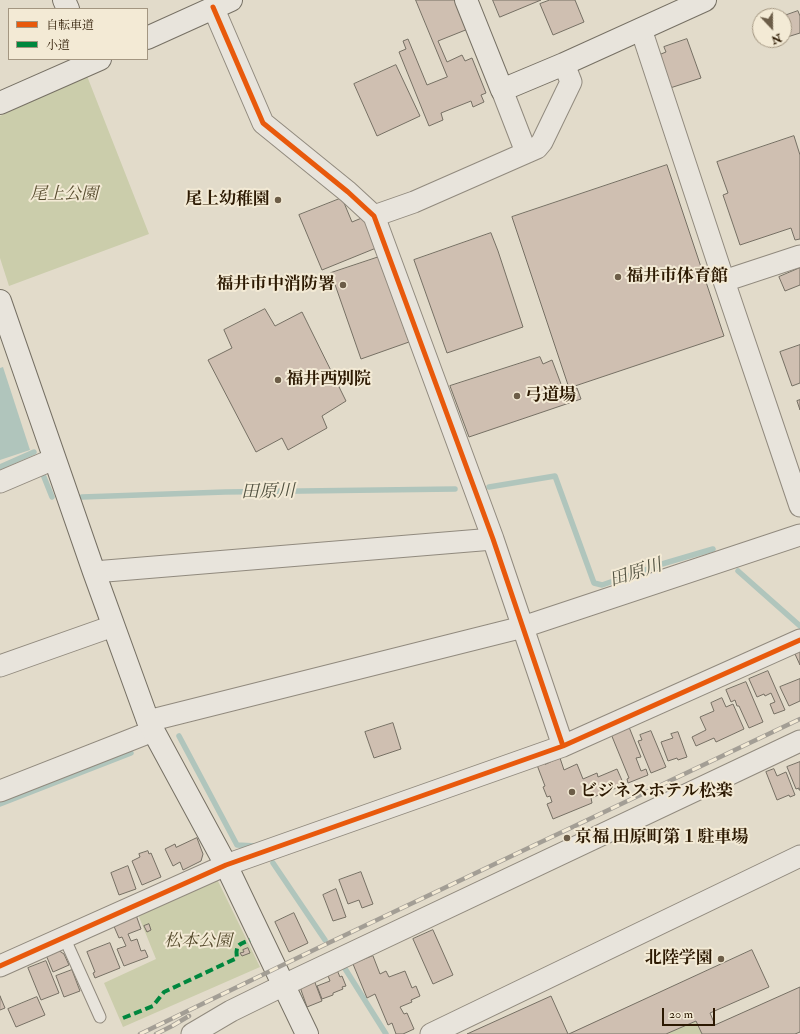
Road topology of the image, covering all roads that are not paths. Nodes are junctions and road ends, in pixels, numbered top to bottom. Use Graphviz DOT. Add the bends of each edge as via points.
graph roads {
  1 [pos="466,0"];
  2 [pos="705,0"];
  3 [pos="222,4"];
  4 [pos="641,29"];
  5 [pos="148,38"];
  6 [pos="92,61"];
  7 [pos="564,64"];
  8 [pos="502,90"];
  9 [pos="0,103"];
  10 [pos="526,152"];
  11 [pos="374,216"];
  12 [pos="800,256"];
  13 [pos="724,281"];
  14 [pos="0,300"];
  15 [pos="54,459"];
  16 [pos="0,482"];
  17 [pos="800,506"];
  18 [pos="800,534"];
  19 [pos="492,539"];
  20 [pos="94,572"];
  21 [pos="113,626"];
  22 [pos="523,627"];
  23 [pos="799,641"];
  24 [pos="0,666"];
  25 [pos="150,726"];
  26 [pos="800,741"];
  27 [pos="564,746"];
  28 [pos="0,791"];
  29 [pos="800,856"];
  30 [pos="226,865"];
  31 [pos="64,937"];
  32 [pos="0,966"];
  33 [pos="284,985"];
  34 [pos="100,1017"];
  35 [pos="192,1034"];
  36 [pos="307,1034"];
  37 [pos="431,1034"];
  1 -- 8 [label="street"];
  2 -- 4 [label="street"];
  3 -- 5 [label="street"];
  3 -- 11 [label="street" via="263,123"];
  4 -- 7 [label="street"];
  4 -- 13 [label="street"];
  6 -- 9 [label="street"];
  7 -- 8 [label="street"];
  7 -- 10 [label="street" via="571,82 540,146"];
  8 -- 10 [label="street"];
  10 -- 11 [label="street" via="414,202"];
  11 -- 19 [label="street"];
  12 -- 13 [label="street"];
  13 -- 17 [label="street"];
  14 -- 15 [label="street"];
  15 -- 16 [label="street"];
  15 -- 20 [label="street"];
  18 -- 22 [label="street"];
  19 -- 20 [label="street"];
  19 -- 22 [label="street"];
  20 -- 21 [label="street"];
  21 -- 24 [label="street"];
  21 -- 25 [label="street"];
  22 -- 25 [label="street"];
  22 -- 27 [label="street"];
  23 -- 27 [label="street"];
  25 -- 28 [label="street"];
  25 -- 30 [label="street"];
  26 -- 33 [label="street"];
  27 -- 30 [label="street"];
  29 -- 37 [label="street"];
  30 -- 31 [label="street"];
  30 -- 33 [label="street"];
  31 -- 32 [label="street"];
  31 -- 34 [label="lane"];
  33 -- 35 [label="street"];
  33 -- 36 [label="street"];
}
